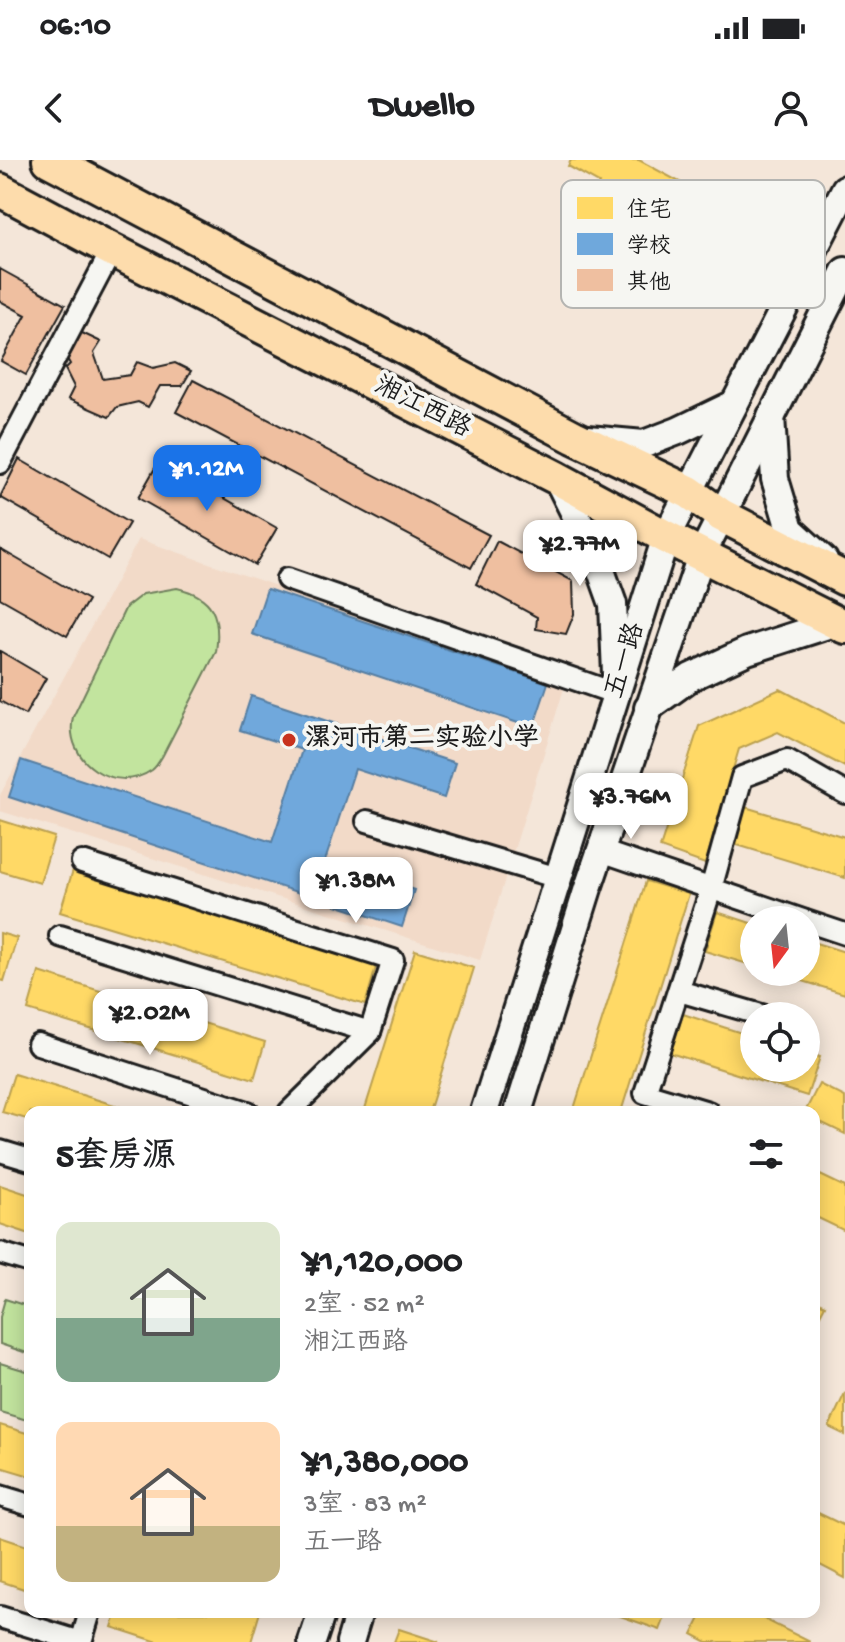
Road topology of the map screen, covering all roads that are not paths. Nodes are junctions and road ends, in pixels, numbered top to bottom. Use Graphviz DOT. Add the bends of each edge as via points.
graph roads {
  1 [pos="49,160"];
  2 [pos="845,189"];
  3 [pos="0,190"];
  4 [pos="825,227"];
  5 [pos="112,250"];
  6 [pos="845,271"];
  7 [pos="783,308"];
  8 [pos="732,405"];
  9 [pos="771,416"];
  10 [pos="574,437"];
  11 [pos="0,463"];
  12 [pos="557,478"];
  13 [pos="689,492"];
  14 [pos="721,515"];
  15 [pos="666,537"];
  16 [pos="701,556"];
  17 [pos="843,578"];
  18 [pos="287,579"];
  19 [pos="841,624"];
  20 [pos="617,694"];
  21 [pos="648,708"];
  22 [pos="845,793"];
  23 [pos="367,821"];
  24 [pos="601,851"];
  25 [pos="82,862"];
  26 [pos="558,878"];
  27 [pos="711,889"];
  28 [pos="760,906"];
  29 [pos="820,926"];
  30 [pos="845,934"];
  31 [pos="60,936"];
  32 [pos="679,991"];
  33 [pos="740,1009"];
  34 [pos="370,1032"];
  35 [pos="38,1044"];
  36 [pos="229,1106"];
  37 [pos="295,1106"];
  38 [pos="486,1106"];
  39 [pos="520,1106"];
  40 [pos="688,1106"];
  41 [pos="0,1151"];
  42 [pos="24,1158"];
  43 [pos="0,1253"];
  44 [pos="24,1260"];
  45 [pos="0,1496"];
  46 [pos="24,1503"];
  47 [pos="0,1617"];
  48 [pos="88,1618"];
  49 [pos="320,1618"];
  50 [pos="357,1618"];
  51 [pos="312,1642"];
  52 [pos="350,1642"];
  1 -- 10 [label="main road, 湘江西路"];
  2 -- 4 [label="street, 五一路"];
  3 -- 5 [label="main road, 湘江西路"];
  5 -- 11 [label="street"];
  5 -- 12 [label="main road, 湘江西路"];
  6 -- 9 [label="street, 五一路"];
  7 -- 8 [label="street, 五一路"];
  8 -- 10 [label="street" via="644,444"];
  8 -- 13 [label="street, 五一路"];
  9 -- 14 [label="street, 五一路"];
  9 -- 17 [label="street" via="775,479 790,529"];
  10 -- 13 [label="main road, 湘江西路"];
  12 -- 15 [label="main road, 湘江西路"];
  12 -- 20 [label="street" via="613,604"];
  13 -- 14 [label="main road, 湘江西路"];
  13 -- 15 [label="street, 五一路"];
  14 -- 16 [label="street, 五一路"];
  14 -- 17 [label="main road, 湘江西路"];
  15 -- 16 [label="main road, 湘江西路"];
  15 -- 20 [label="street, 五一路"];
  16 -- 19 [label="main road, 湘江西路"];
  16 -- 21 [label="street, 五一路"];
  18 -- 20 [label="street"];
  19 -- 21 [label="street" via="747,651 691,677"];
  20 -- 26 [label="street, 五一路"];
  21 -- 24 [label="street, 五一路"];
  22 -- 27 [label="street" via="787,760 742,777"];
  23 -- 26 [label="street"];
  24 -- 27 [label="street"];
  24 -- 39 [label="street, 五一路"];
  25 -- 34 [label="street" via="393,960"];
  26 -- 38 [label="street, 五一路"];
  27 -- 28 [label="street"];
  27 -- 32 [label="street"];
  29 -- 30 [label="street"];
  31 -- 34 [label="street"];
  32 -- 33 [label="street"];
  32 -- 40 [label="street" via="645,1093"];
  34 -- 37 [label="street"];
  35 -- 36 [label="street"];
  41 -- 42 [label="street"];
  43 -- 44 [label="street"];
  45 -- 46 [label="street"];
  47 -- 48 [label="street" via="81,1642"];
  49 -- 51 [label="street"];
  50 -- 52 [label="street"];
}
